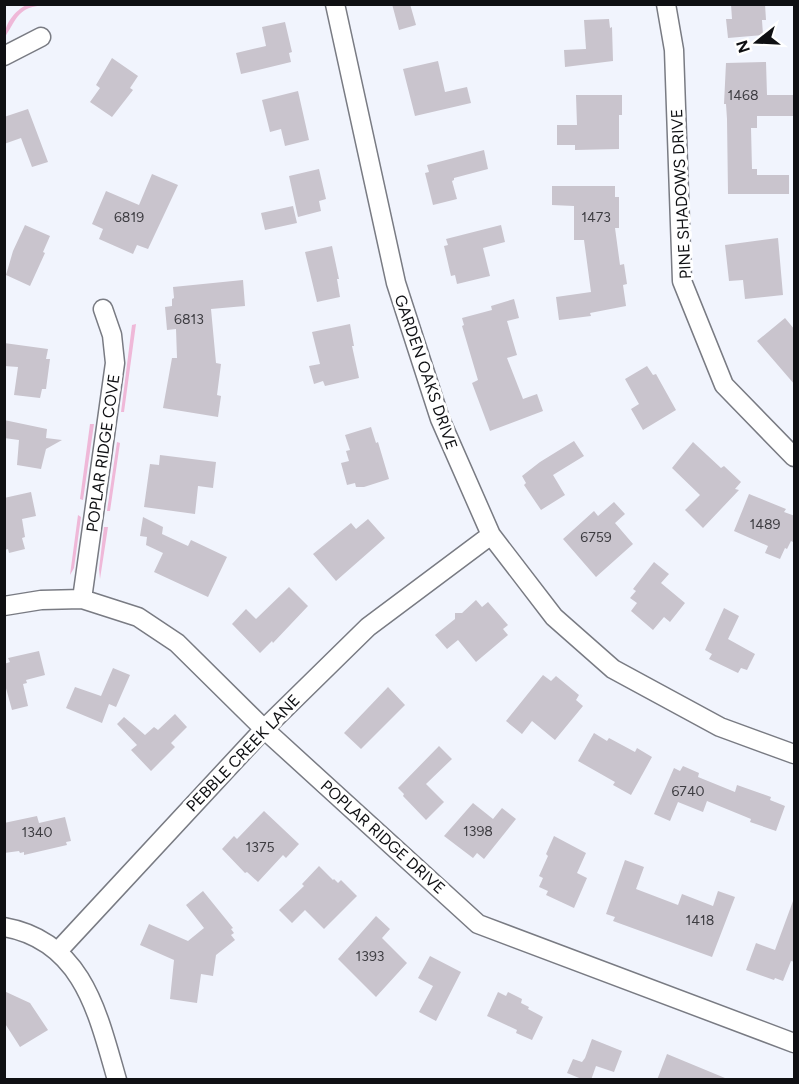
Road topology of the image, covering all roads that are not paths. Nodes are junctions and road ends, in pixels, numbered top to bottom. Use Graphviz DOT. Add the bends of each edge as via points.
graph roads {
  1 [pos="335,4"];
  2 [pos="666,4"];
  3 [pos="41,37"];
  4 [pos="4,56"];
  5 [pos="103,309"];
  6 [pos="795,457"];
  7 [pos="491,535"];
  8 [pos="82,599"];
  9 [pos="4,606"];
  10 [pos="264,729"];
  11 [pos="795,754"];
  12 [pos="4,927"];
  13 [pos="58,951"];
  14 [pos="795,1043"];
  15 [pos="117,1080"];
  1 -- 7 [label="street, GARDEN OAKS DRIVE" via="396,283 440,419"];
  2 -- 6 [label="street, PINE SHADOWS DRIVE" via="674,50 682,280 724,386"];
  3 -- 4 [label="street"];
  5 -- 8 [label="street, POPLAR RIDGE COVE" via="112,334 115,363"];
  7 -- 10 [label="street, PEBBLE CREEK LANE" via="368,627"];
  7 -- 11 [label="street, GARDEN OAKS DRIVE" via="554,616 613,669 720,727"];
  8 -- 9 [label="street, POPLAR RIDGE DRIVE"];
  8 -- 10 [label="street, POPLAR RIDGE DRIVE" via="138,617 159,630"];
  10 -- 13 [label="street, PEBBLE CREEK LANE"];
  10 -- 14 [label="street, POPLAR RIDGE DRIVE" via="478,924"];
  12 -- 13 [label="street" via="35,936"];
  13 -- 15 [label="street" via="81,978 93,1000"];
}
